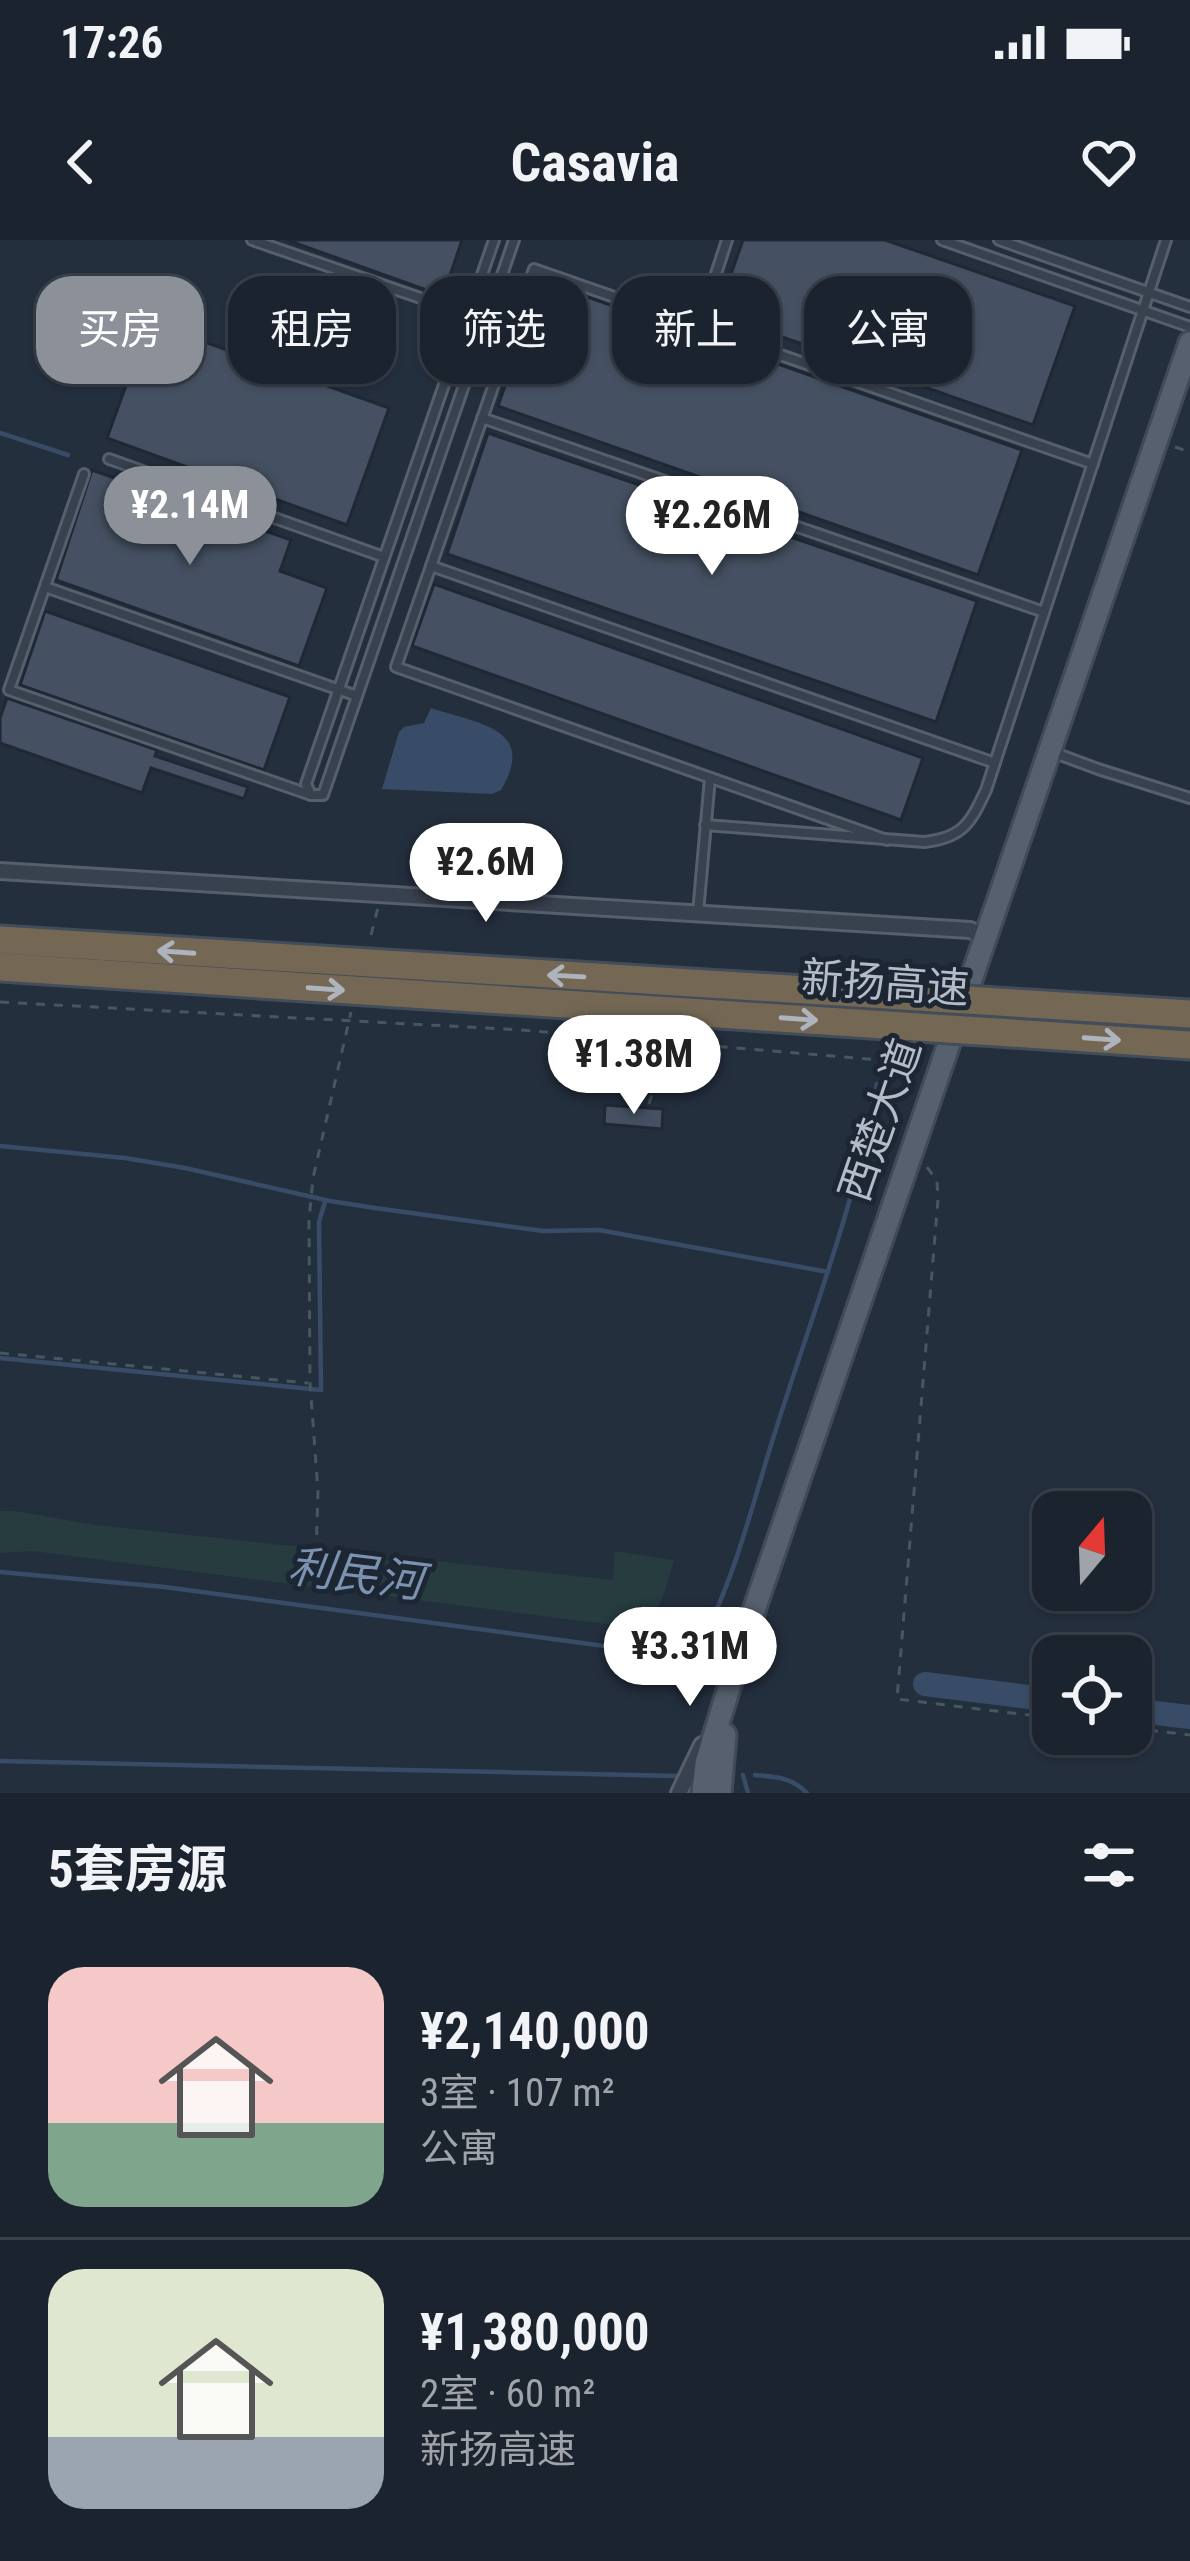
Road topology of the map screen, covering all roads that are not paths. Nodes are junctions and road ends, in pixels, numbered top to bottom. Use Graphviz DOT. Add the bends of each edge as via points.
graph roads {
  1 [pos="252,240"];
  2 [pos="494,240"];
  3 [pos="514,240"];
  4 [pos="728,240"];
  5 [pos="942,240"];
  6 [pos="1002,240"];
  7 [pos="1166,240"];
  8 [pos="481,276"];
  9 [pos="502,276"];
  10 [pos="715,276"];
  11 [pos="1149,292"];
  12 [pos="612,296"];
  13 [pos="420,298"];
  14 [pos="1190,307"];
  15 [pos="1143,310"];
  16 [pos="1190,327"];
  17 [pos="1190,343"];
  18 [pos="780,355"];
  19 [pos="444,384"];
  20 [pos="465,384"];
  21 [pos="482,418"];
  22 [pos="109,459"];
  23 [pos="1093,464"];
  24 [pos="84,474"];
  25 [pos="384,557"];
  26 [pos="430,566"];
  27 [pos="45,587"];
  28 [pos="1044,612"];
  29 [pos="338,691"];
  30 [pos="357,696"];
  31 [pos="1048,750"];
  32 [pos="995,764"];
  33 [pos="710,778"];
  34 [pos="311,795"];
  35 [pos="1190,798"];
  36 [pos="705,826"];
  37 [pos="887,840"];
  38 [pos="0,871"];
  39 [pos="698,914"];
  40 [pos="984,937"];
  41 [pos="0,940"];
  42 [pos="0,968"];
  43 [pos="1190,1014"];
  44 [pos="1190,1045"];
  45 [pos="740,1651"];
  46 [pos="679,1793"];
  47 [pos="704,1793"];
  48 [pos="720,1793"];
  1 -- 13 [label="lane"];
  2 -- 8 [label="lane"];
  3 -- 9 [label="lane"];
  4 -- 10 [label="lane"];
  5 -- 15 [label="lane"];
  6 -- 11 [label="lane"];
  7 -- 11 [label="lane"];
  11 -- 14 [label="lane"];
  11 -- 15 [label="lane"];
  12 -- 21 [label="lane" via="534,269"];
  15 -- 16 [label="lane"];
  15 -- 23 [label="lane"];
  17 -- 31 [label="main road, 西楚大道"];
  18 -- 23 [label="lane"];
  19 -- 25 [label="lane"];
  20 -- 30 [label="lane"];
  21 -- 26 [label="lane"];
  21 -- 28 [label="lane"];
  22 -- 25 [label="lane"];
  23 -- 28 [label="lane"];
  24 -- 27 [label="lane"];
  25 -- 29 [label="lane"];
  26 -- 32 [label="lane"];
  26 -- 33 [label="lane" via="396,667"];
  27 -- 29 [label="lane"];
  27 -- 34 [label="lane" via="9,690"];
  28 -- 32 [label="lane"];
  29 -- 30 [label="lane"];
  29 -- 34 [label="lane" via="306,784"];
  30 -- 34 [label="lane" via="323,795"];
  31 -- 35 [label="lane"];
  31 -- 40 [label="main road, 西楚大道"];
  32 -- 37 [label="lane" via="960,833"];
  33 -- 36 [label="lane"];
  33 -- 37 [label="lane"];
  36 -- 37 [label="lane"];
  36 -- 39 [label="lane"];
  38 -- 39 [label="street"];
  39 -- 40 [label="street"];
  40 -- 45 [label="main road, 西楚大道"];
  43 -- 41 [label="highway, 新扬高速, one-way, bridge"];
  42 -- 44 [label="highway, 新扬高速, one-way, bridge"];
  45 -- 46 [label="street"];
  45 -- 47 [label="main road"];
  45 -- 48 [label="main road"];
}
